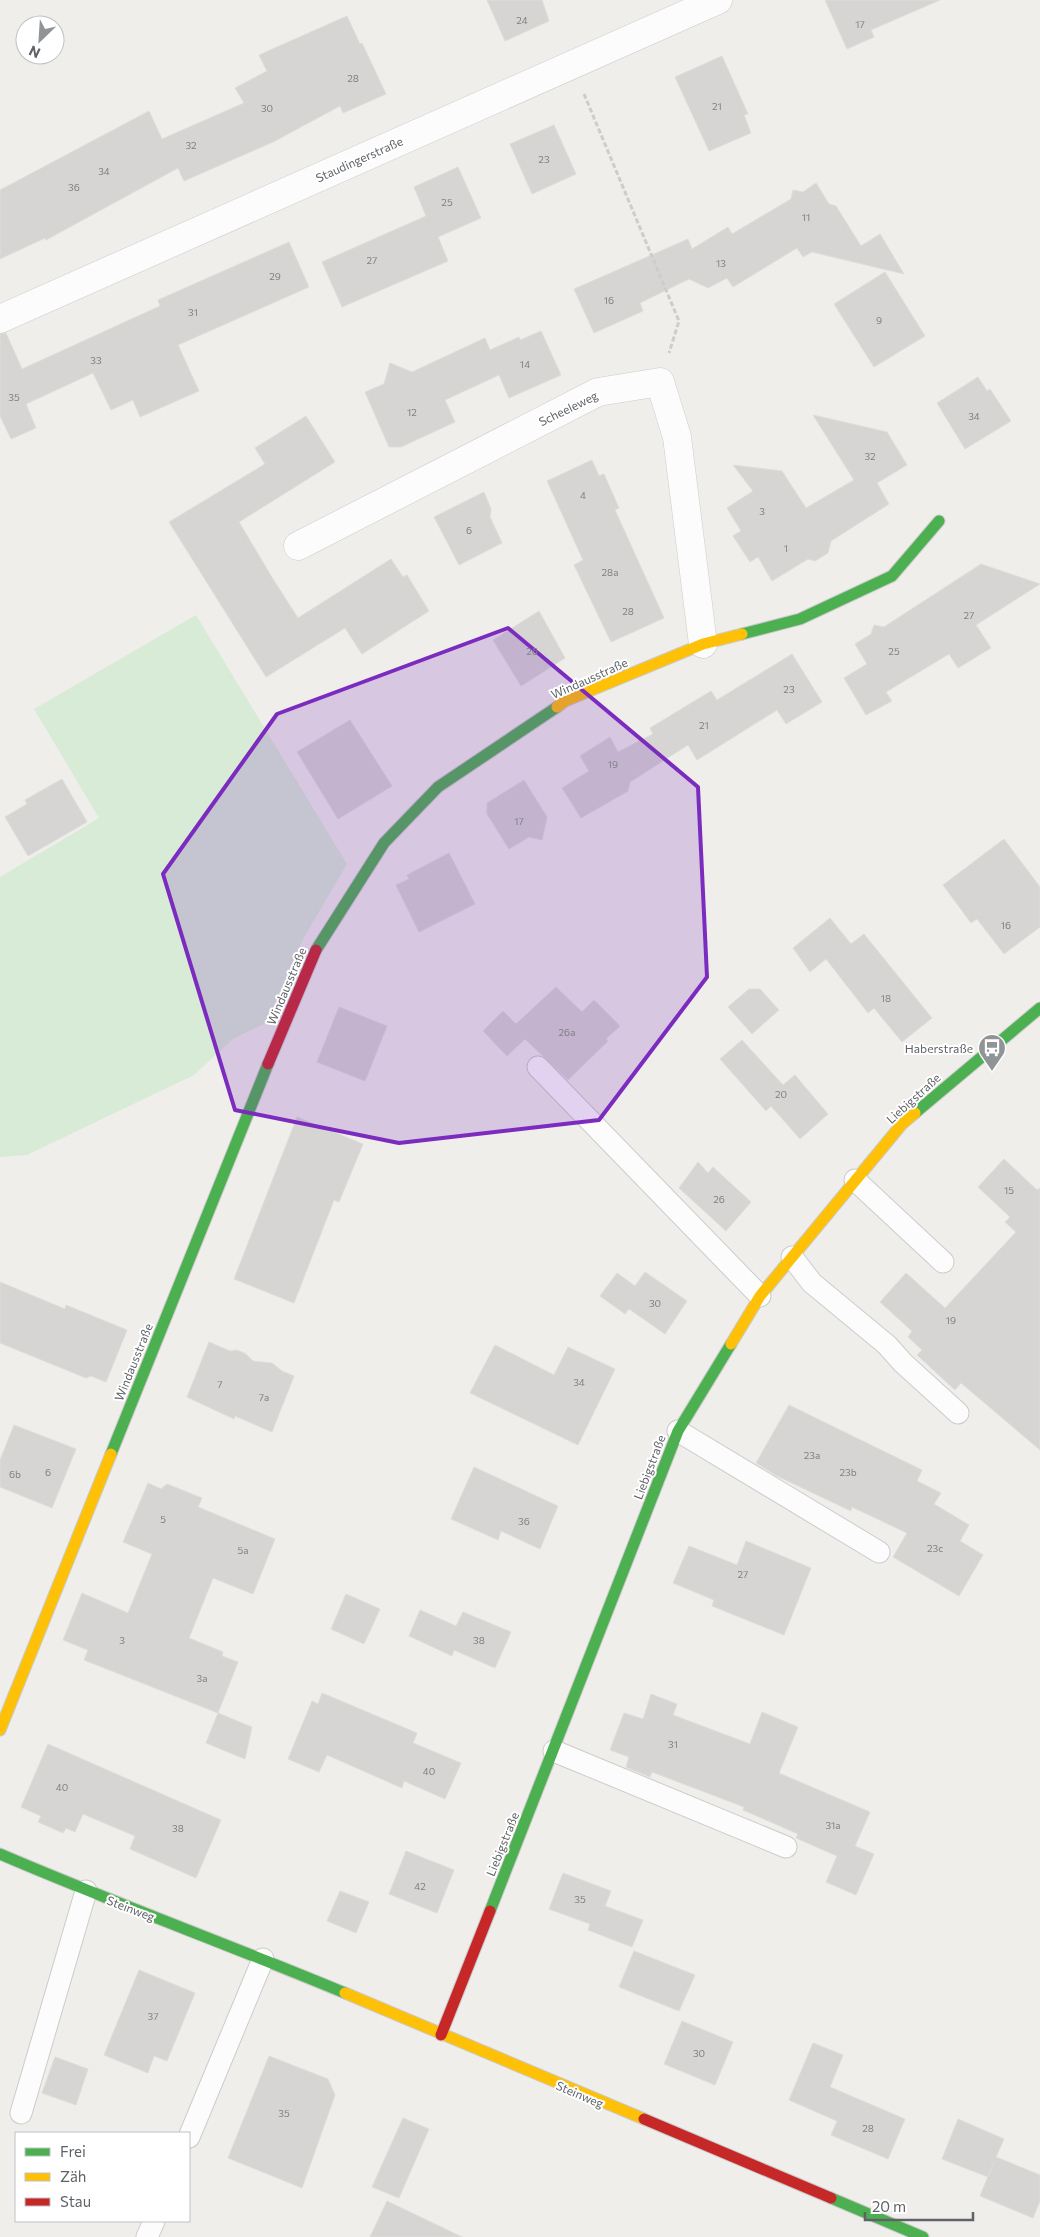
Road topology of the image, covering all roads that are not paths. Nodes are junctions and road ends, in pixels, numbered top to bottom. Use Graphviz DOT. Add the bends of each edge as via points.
graph roads {
  1 [pos="718,0"];
  2 [pos="0,319"];
  3 [pos="939,521"];
  4 [pos="298,546"];
  5 [pos="703,644"];
  6 [pos="1040,1008"];
  7 [pos="538,1067"];
  8 [pos="855,1180"];
  9 [pos="792,1257"];
  10 [pos="943,1262"];
  11 [pos="760,1296"];
  12 [pos="958,1412"];
  13 [pos="678,1431"];
  14 [pos="879,1552"];
  15 [pos="0,1730"];
  16 [pos="554,1751"];
  17 [pos="786,1847"];
  18 [pos="0,1854"];
  19 [pos="86,1891"];
  20 [pos="263,1959"];
  21 [pos="441,2036"];
  22 [pos="21,2113"];
  23 [pos="190,2135"];
  24 [pos="154,2222"];
  25 [pos="897,2232"];
  26 [pos="147,2237"];
  27 [pos="923,2237"];
  1 -- 2 [label="street, Staudingerstraße"];
  3 -- 5 [label="street, Windausstraße" via="892,576 800,619"];
  4 -- 5 [label="street, Scheeleweg" via="598,392 660,382 677,437"];
  5 -- 15 [label="street, Windausstraße" via="565,701 438,787 384,843 311,957"];
  6 -- 8 [label="street, Liebigstraße" via="902,1124"];
  7 -- 11 [label="lane"];
  8 -- 9 [label="street, Liebigstraße"];
  8 -- 10 [label="lane"];
  9 -- 11 [label="street, Liebigstraße"];
  9 -- 12 [label="lane" via="812,1283"];
  11 -- 13 [label="street, Liebigstraße"];
  13 -- 14 [label="lane"];
  13 -- 16 [label="street, Liebigstraße"];
  16 -- 17 [label="lane"];
  16 -- 21 [label="street, Liebigstraße"];
  18 -- 19 [label="street, Steinweg"];
  19 -- 20 [label="street, Steinweg"];
  19 -- 22 [label="lane"];
  20 -- 21 [label="street, Steinweg"];
  20 -- 23 [label="lane"];
  21 -- 25 [label="street, Steinweg"];
  24 -- 26 [label="lane"];
  25 -- 27 [label="street, Steinweg"];
}
